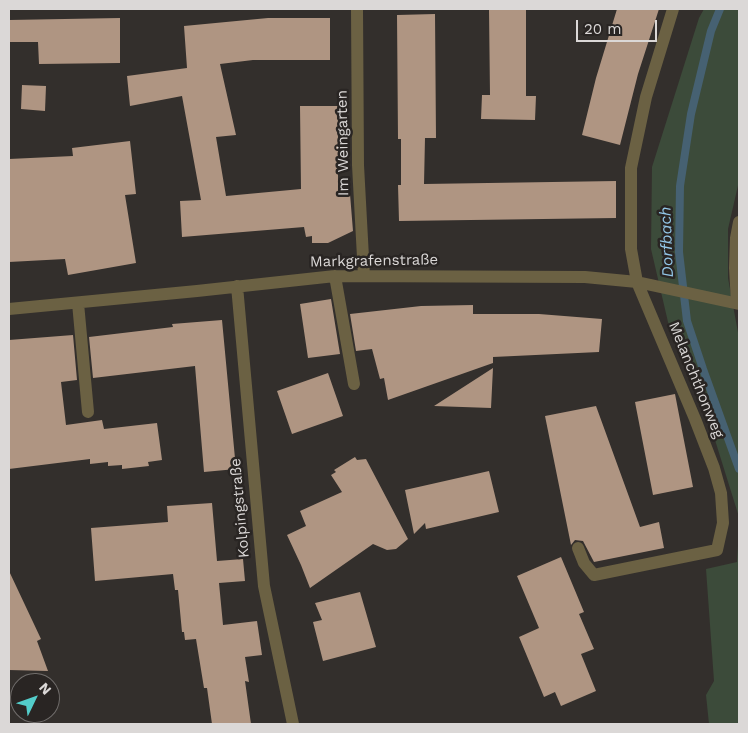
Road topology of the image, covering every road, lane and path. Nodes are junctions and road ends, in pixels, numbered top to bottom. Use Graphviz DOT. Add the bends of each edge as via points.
graph roads {
  1 [pos="357,9"];
  2 [pos="673,9"];
  3 [pos="739,222"];
  4 [pos="334,276"];
  5 [pos="364,276"];
  6 [pos="637,282"];
  7 [pos="236,286"];
  8 [pos="78,303"];
  9 [pos="738,304"];
  10 [pos="9,309"];
  11 [pos="354,384"];
  12 [pos="88,412"];
  13 [pos="578,548"];
  14 [pos="293,724"];
  1 -- 5 [label="street, Im Weingarten" via="358,165"];
  2 -- 6 [label="street, Melanchthonweg" via="646,97 631,168 631,249"];
  3 -- 9 [label="street" via="735,248"];
  4 -- 5 [label="street, Markgrafenstraße"];
  4 -- 7 [label="street, Markgrafenstraße"];
  4 -- 11 [label="street"];
  5 -- 6 [label="street, Markgrafenstraße" via="585,277"];
  6 -- 9 [label="street, Markgrafenstraße"];
  6 -- 13 [label="street, Melanchthonweg" via="716,477 721,493 723,523 717,550 594,574 584,563"];
  7 -- 8 [label="street, Markgrafenstraße"];
  7 -- 14 [label="street, Kolpingstraße" via="264,586"];
  8 -- 10 [label="street, Markgrafenstraße"];
  8 -- 12 [label="street"];
}
